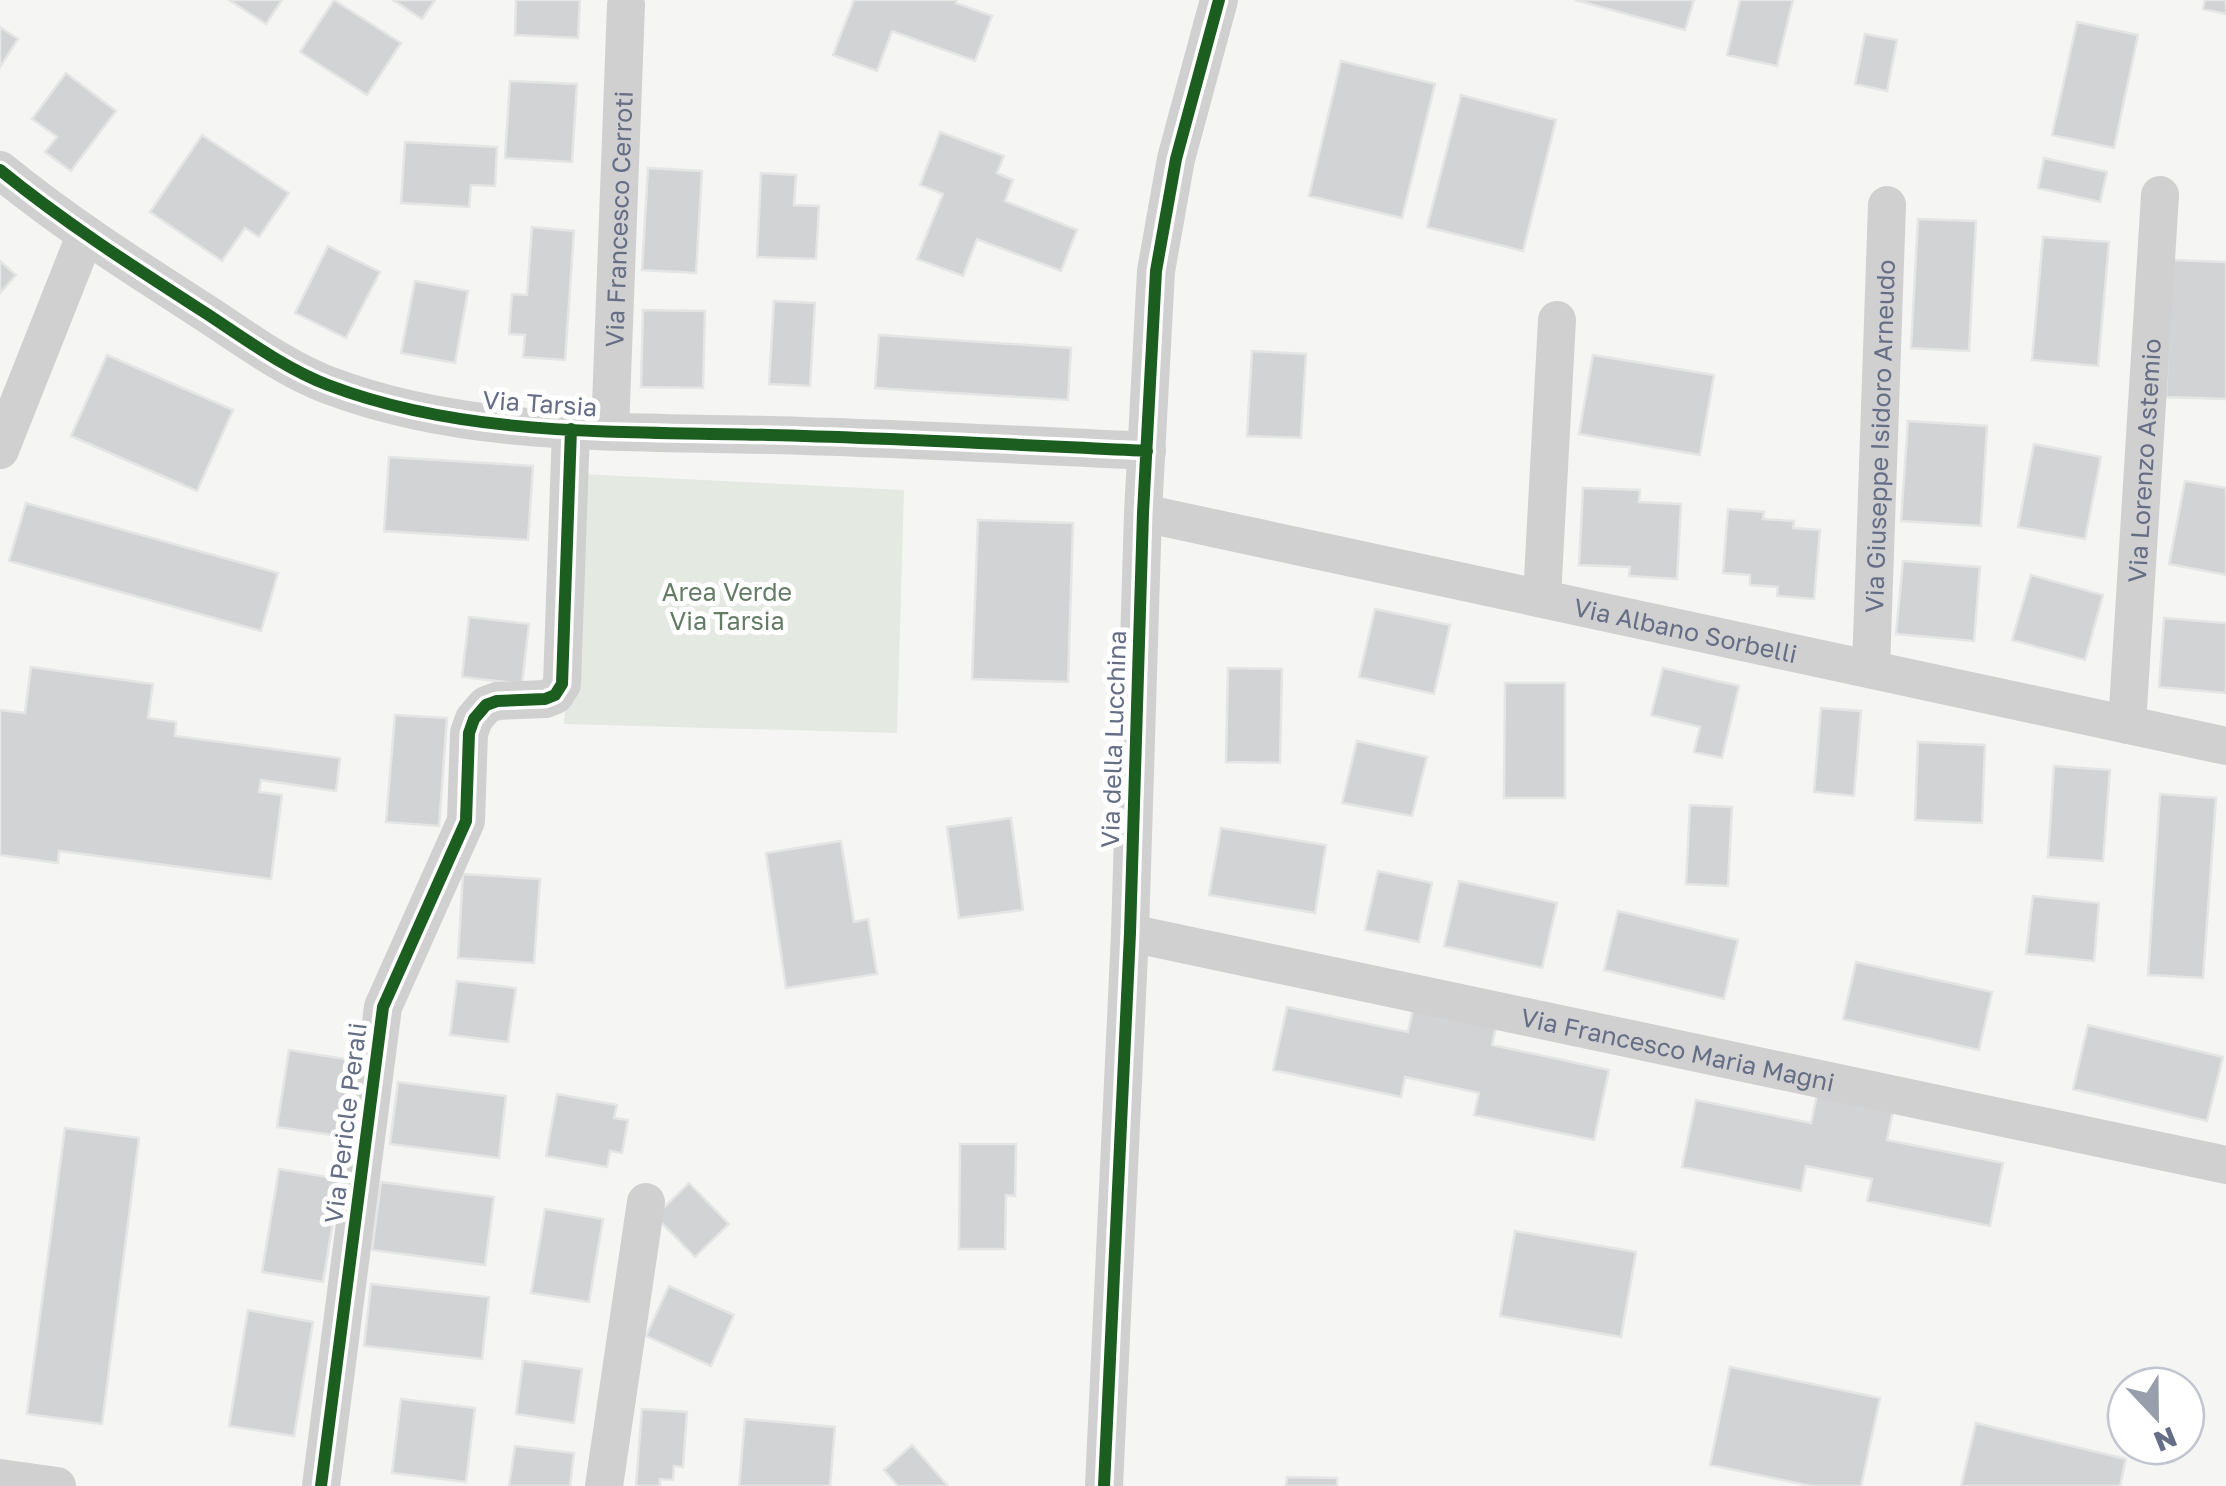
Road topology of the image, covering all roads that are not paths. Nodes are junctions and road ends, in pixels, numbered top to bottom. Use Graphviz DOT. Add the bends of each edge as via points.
graph roads {
  1 [pos="1219,0"];
  2 [pos="626,5"];
  3 [pos="0,170"];
  4 [pos="2160,195"];
  5 [pos="1887,205"];
  6 [pos="85,236"];
  7 [pos="1557,320"];
  8 [pos="572,429"];
  9 [pos="610,431"];
  10 [pos="0,450"];
  11 [pos="1147,452"];
  12 [pos="1143,513"];
  13 [pos="1542,597"];
  14 [pos="1871,668"];
  15 [pos="2128,724"];
  16 [pos="2226,746"];
  17 [pos="1130,934"];
  18 [pos="2226,1165"];
  19 [pos="646,1202"];
  20 [pos="0,1478"];
  21 [pos="57,1486"];
  22 [pos="322,1486"];
  23 [pos="604,1486"];
  24 [pos="1104,1486"];
  1 -- 11 [label="street, Via della Lucchina" via="1160,240"];
  2 -- 9 [label="street, Via Francesco Cerroti"];
  3 -- 6 [label="street, Via Tarsia"];
  4 -- 15 [label="street, Via Lorenzo Astemio"];
  5 -- 14 [label="street, Via Giuseppe Isidoro Arneudo"];
  6 -- 8 [label="street, Via Tarsia" via="326,384 450,418"];
  6 -- 10 [label="street"];
  7 -- 13 [label="street"];
  8 -- 9 [label="street, Via Tarsia"];
  8 -- 22 [label="street, Via Pericle Perali" via="562,684 542,700 497,701 474,719 466,822 383,1007"];
  9 -- 11 [label="street, Via Tarsia"];
  11 -- 12 [label="street, Via della Lucchina"];
  12 -- 13 [label="street, Via Albano Sorbelli"];
  12 -- 17 [label="street, Via della Lucchina"];
  13 -- 14 [label="street, Via Albano Sorbelli"];
  14 -- 15 [label="street, Via Albano Sorbelli"];
  15 -- 16 [label="street, Via Albano Sorbelli"];
  17 -- 18 [label="street, Via Francesco Maria Magni"];
  17 -- 24 [label="street, Via della Lucchina"];
  19 -- 23 [label="street"];
  20 -- 21 [label="street"];
}
